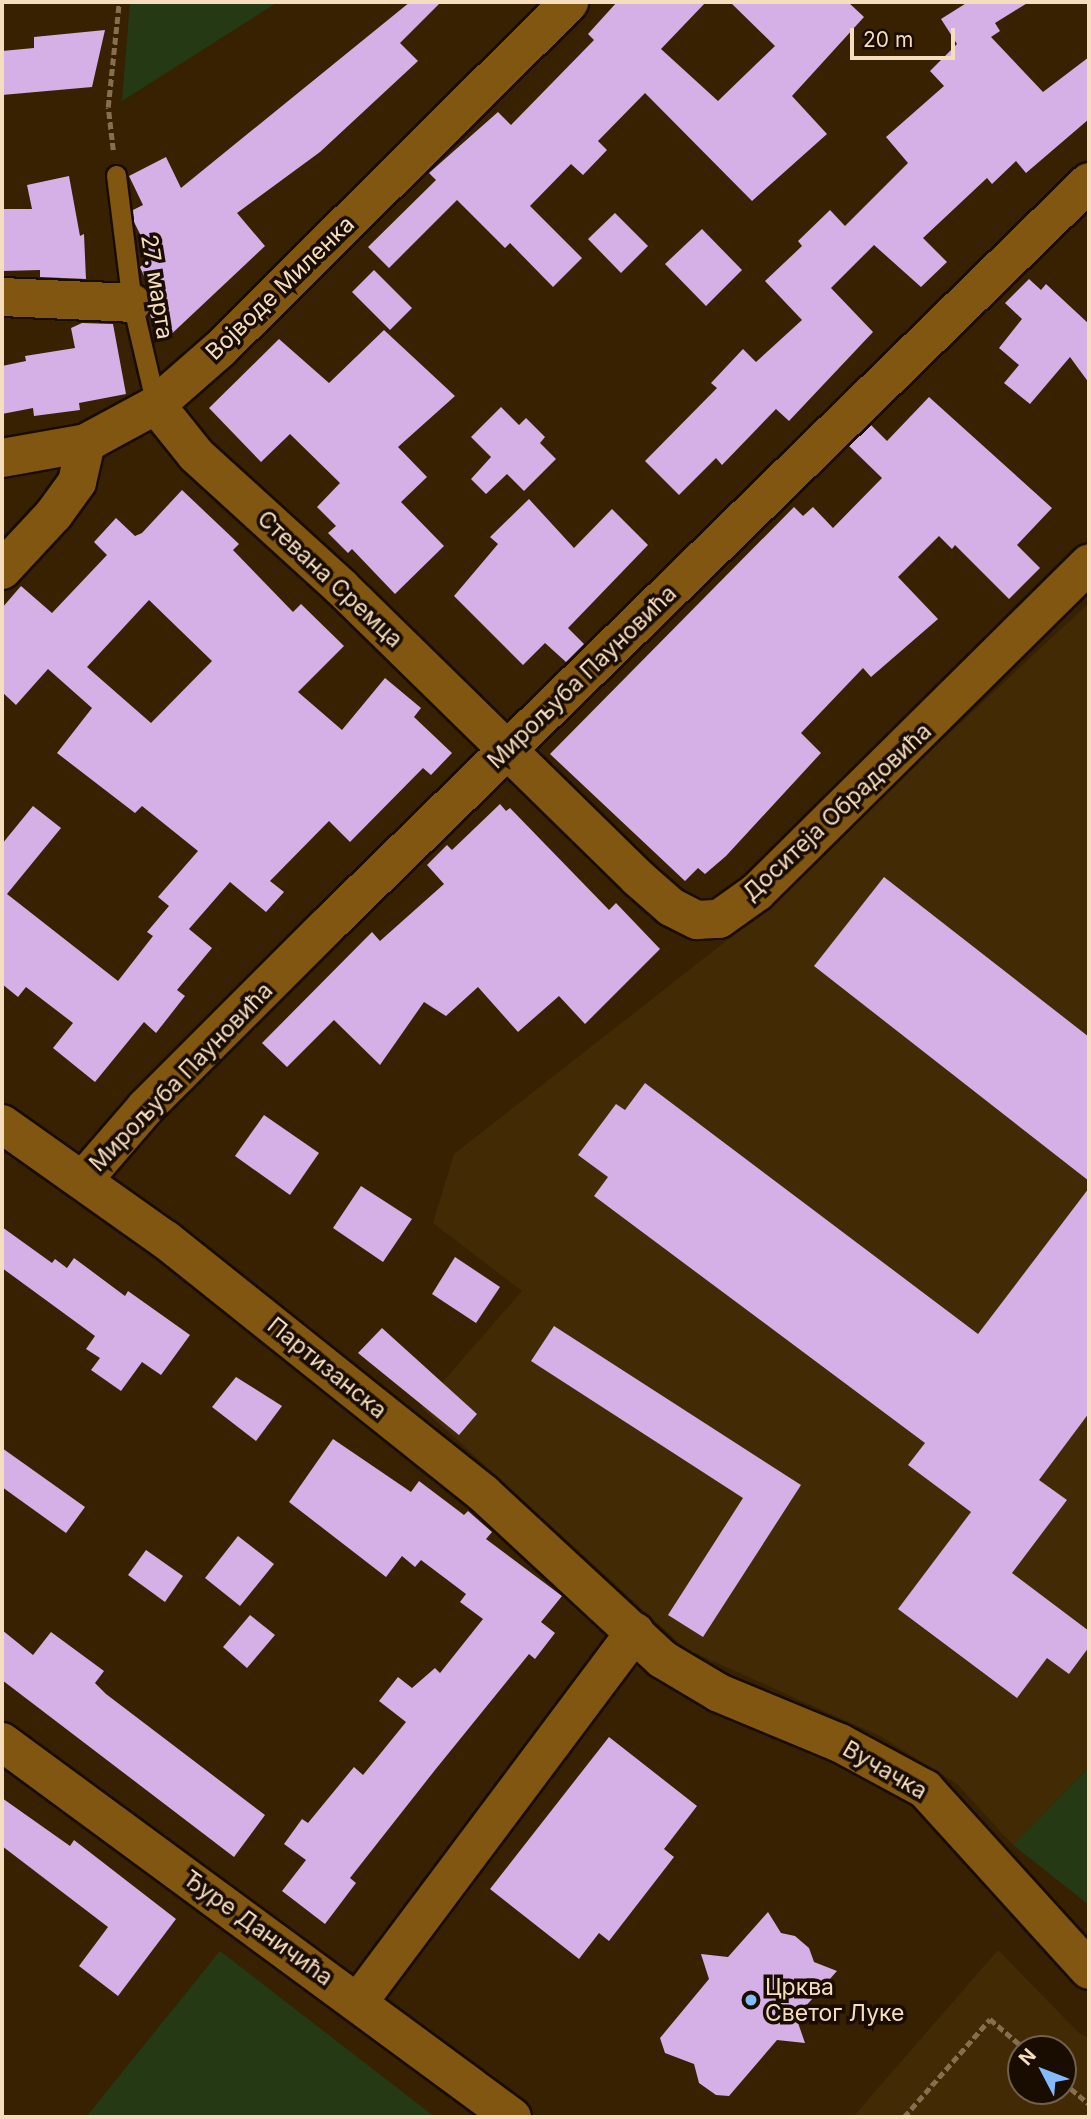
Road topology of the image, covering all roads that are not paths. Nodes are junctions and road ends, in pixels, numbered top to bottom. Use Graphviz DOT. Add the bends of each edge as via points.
graph roads {
  1 [pos="569,2"];
  2 [pos="116,175"];
  3 [pos="1089,182"];
  4 [pos="2,297"];
  5 [pos="132,303"];
  6 [pos="156,405"];
  7 [pos="86,443"];
  8 [pos="2,458"];
  9 [pos="1089,563"];
  10 [pos="2,570"];
  11 [pos="508,749"];
  12 [pos="2,1124"];
  13 [pos="83,1180"];
  14 [pos="635,1632"];
  15 [pos="2,1742"];
  16 [pos="1089,1970"];
  17 [pos="359,2001"];
  18 [pos="512,2117"];
  1 -- 6 [label="street, Војводе Миленка" via="220,349"];
  2 -- 5 [label="lane, 27. марта"];
  3 -- 11 [label="street, Мирољуба Пауновића"];
  4 -- 5 [label="street"];
  5 -- 6 [label="lane, 27. марта"];
  6 -- 7 [label="street, Војводе Миленка"];
  6 -- 11 [label="street, Стевана Сремца" via="196,455"];
  7 -- 8 [label="street, Војводе Миленка"];
  7 -- 10 [label="street" via="77,482"];
  9 -- 11 [label="street, Доситеја Обрадовића" via="757,892 719,919 697,920 671,906"];
  11 -- 13 [label="street, Мирољуба Пауновића" via="146,1107"];
  12 -- 13 [label="street, Партизанска"];
  13 -- 14 [label="street, Партизанска" via="166,1240 483,1493"];
  14 -- 16 [label="street, Вучачка" via="683,1675 778,1721 840,1742 925,1789"];
  14 -- 17 [label="street"];
  15 -- 17 [label="street, Ђуре Даничића"];
  17 -- 18 [label="street, Ђуре Даничића"];
}
